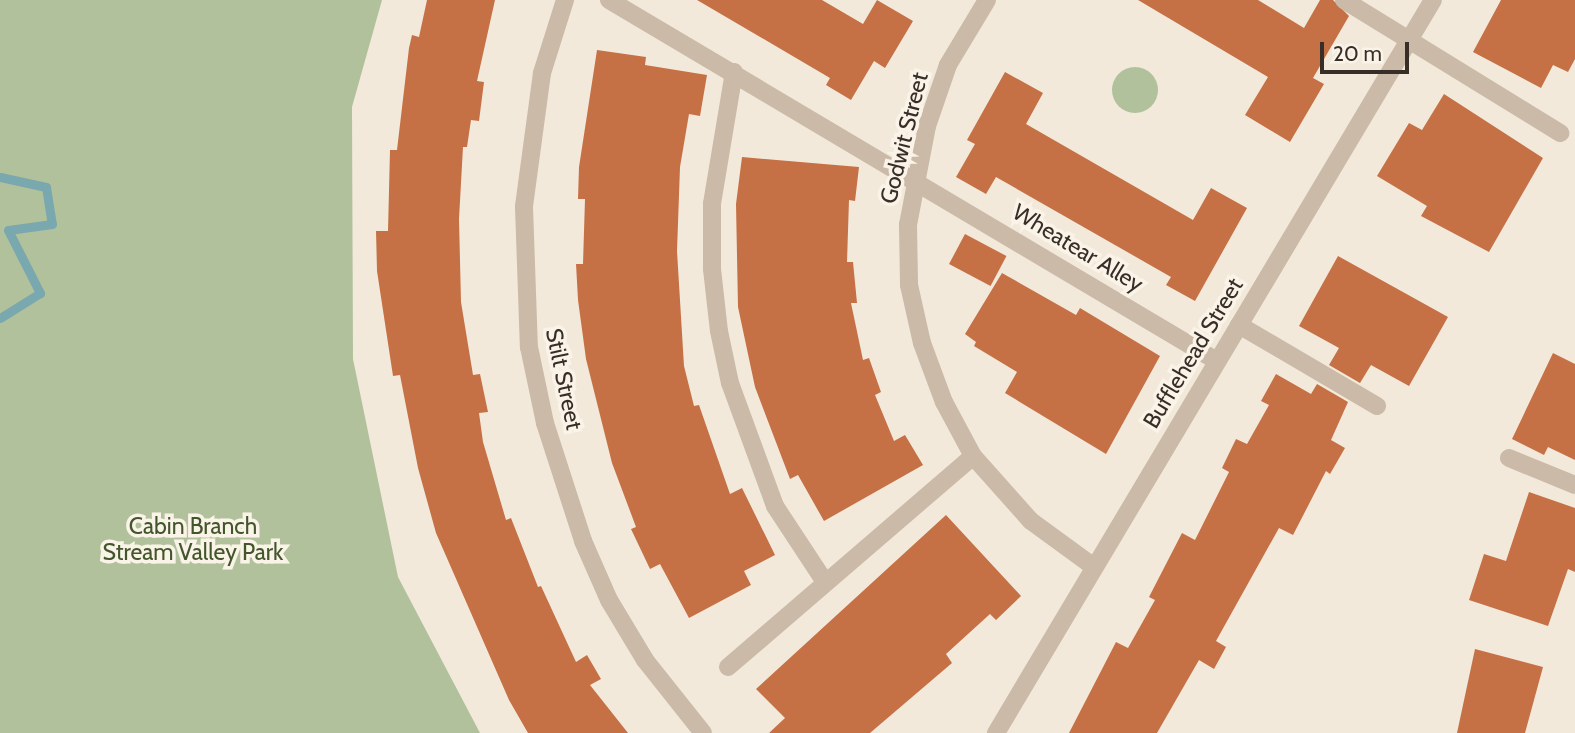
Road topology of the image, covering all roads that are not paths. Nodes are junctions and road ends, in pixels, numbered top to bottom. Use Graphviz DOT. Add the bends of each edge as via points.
graph roads {
  1 [pos="565,0"];
  2 [pos="609,0"];
  3 [pos="987,0"];
  4 [pos="1345,0"];
  5 [pos="1433,0"];
  6 [pos="1410,38"];
  7 [pos="734,72"];
  8 [pos="1560,133"];
  9 [pos="915,178"];
  10 [pos="1239,325"];
  11 [pos="1215,360"];
  12 [pos="1377,406"];
  13 [pos="973,456"];
  14 [pos="1509,458"];
  15 [pos="1575,485"];
  16 [pos="1094,567"];
  17 [pos="825,582"];
  18 [pos="728,667"];
  19 [pos="703,733"];
  20 [pos="996,733"];
  1 -- 19 [label="street, Stilt Street" via="542,74 524,207 529,347 545,423 583,541 609,600 645,660"];
  2 -- 7 [label="street, Wheatear Alley"];
  3 -- 9 [label="street, Godwit Street" via="948,65"];
  4 -- 6 [label="street"];
  5 -- 6 [label="street, Bufflehead Street"];
  6 -- 8 [label="street"];
  6 -- 10 [label="street, Bufflehead Street"];
  7 -- 9 [label="street, Wheatear Alley"];
  7 -- 17 [label="street" via="712,204 712,269 719,331 737,405 775,506"];
  9 -- 11 [label="street, Wheatear Alley"];
  9 -- 13 [label="street, Godwit Street" via="908,225 909,285 922,343 944,402"];
  10 -- 11 [label="street, Bufflehead Street"];
  10 -- 12 [label="street"];
  11 -- 16 [label="street, Bufflehead Street"];
  13 -- 16 [label="street, Godwit Street" via="1031,521"];
  13 -- 17 [label="street"];
  14 -- 15 [label="street"];
  16 -- 20 [label="street, Bufflehead Street"];
  17 -- 18 [label="street"];
}
